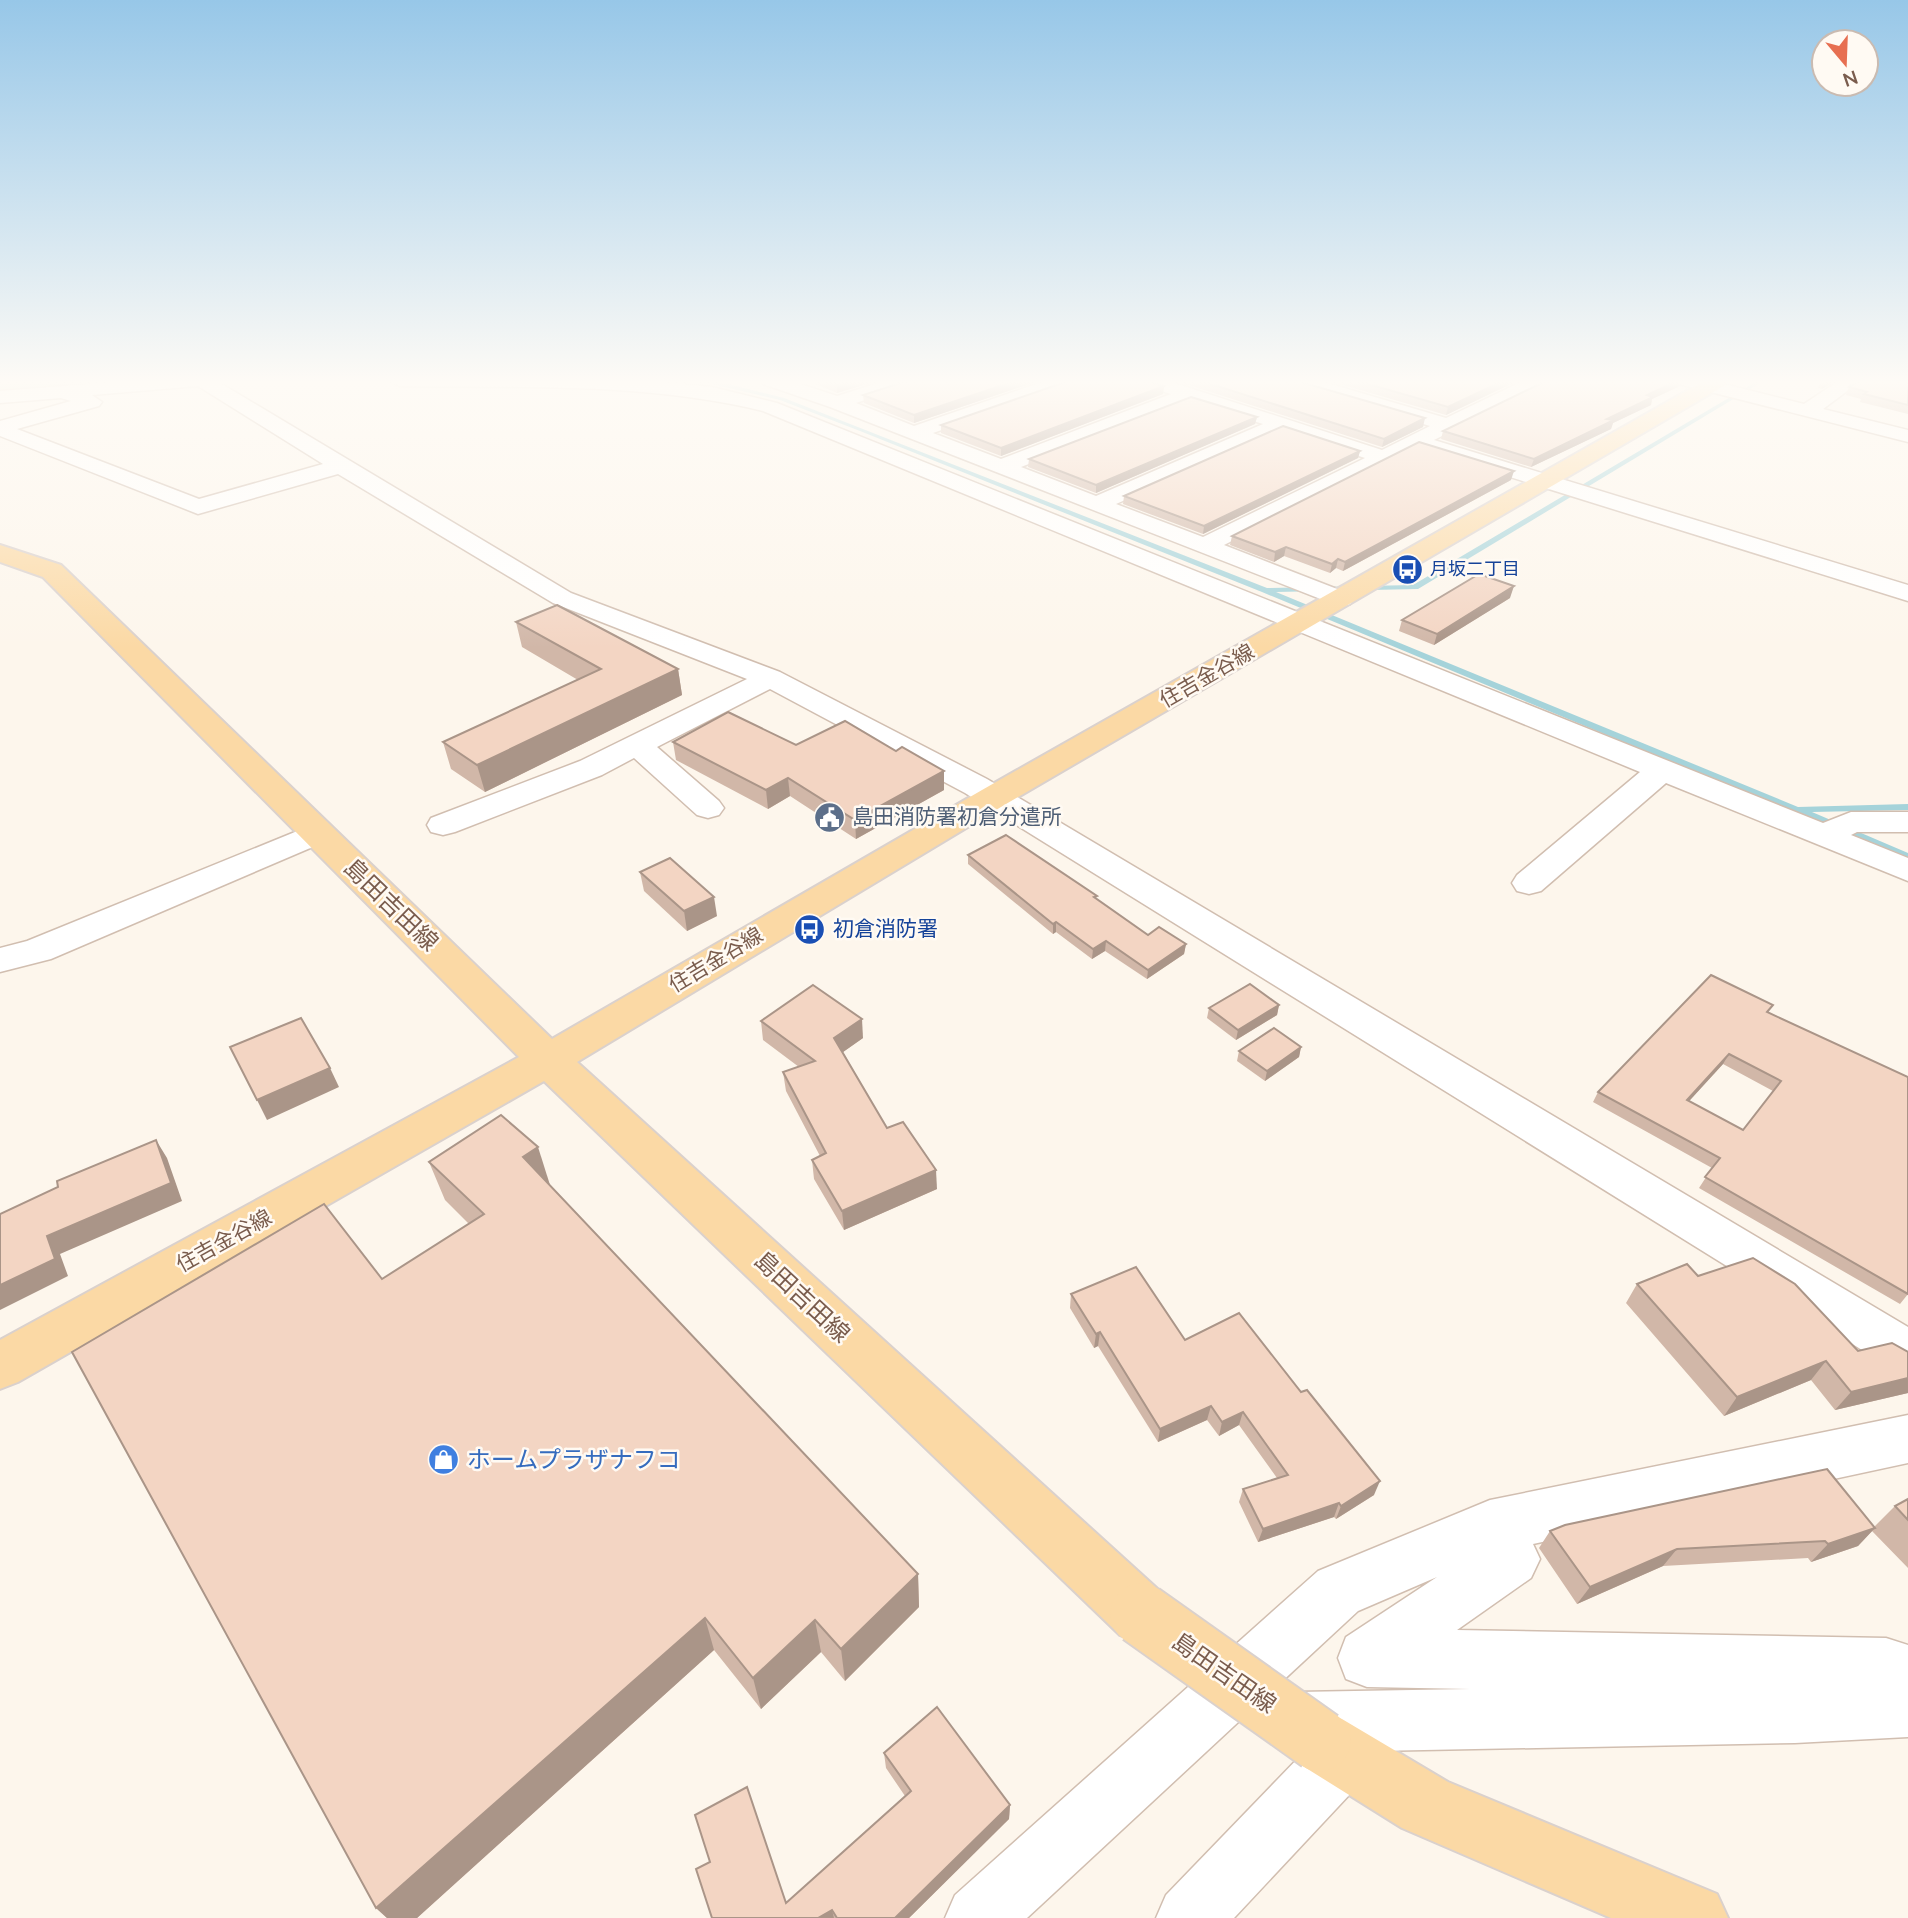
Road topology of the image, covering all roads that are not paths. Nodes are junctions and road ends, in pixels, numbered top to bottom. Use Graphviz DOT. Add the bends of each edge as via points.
graph roads {
  1 [pos="104,470"];
  2 [pos="329,470"];
  3 [pos="347,470"];
  4 [pos="946,470"];
  5 [pos="1007,470"];
  6 [pos="1176,470"];
  7 [pos="1358,470"];
  8 [pos="1506,470"];
  9 [pos="1576,470"];
  10 [pos="1552,484"];
  11 [pos="1096,504"];
  12 [pos="1205,545"];
  13 [pos="0,553"];
  14 [pos="1908,593"];
  15 [pos="1321,603"];
  16 [pos="770,678"];
  17 [pos="637,745"];
  18 [pos="1662,770"];
  19 [pos="994,797"];
  20 [pos="708,808"];
  21 [pos="1908,822"];
  22 [pos="443,825"];
  23 [pos="1833,831"];
  24 [pos="317,833"];
  25 [pos="1908,870"];
  26 [pos="1529,883"];
  27 [pos="0,960"];
  28 [pos="548,1060"];
  29 [pos="1908,1353"];
  30 [pos="0,1366"];
  31 [pos="1908,1439"];
  32 [pos="1490,1527"];
  33 [pos="1908,1674"];
  34 [pos="1908,1707"];
  35 [pos="1319,1740"];
  36 [pos="978,1918"];
  37 [pos="1189,1918"];
  38 [pos="1693,1918"];
  1 -- 2 [label="street" via="198,507"];
  3 -- 16 [label="street" via="562,598"];
  4 -- 15 [label="street"];
  5 -- 11 [label="street"];
  6 -- 11 [label="street"];
  7 -- 12 [label="street"];
  8 -- 10 [label="street"];
  9 -- 10 [label="main road, 住吉金谷線"];
  10 -- 14 [label="street"];
  10 -- 15 [label="main road, 住吉金谷線" via="1372,581"];
  11 -- 12 [label="street"];
  12 -- 15 [label="street"];
  13 -- 24 [label="main road, 島田吉田線" via="52,571"];
  15 -- 18 [label="street"];
  15 -- 19 [label="main road, 住吉金谷線"];
  16 -- 17 [label="street"];
  16 -- 19 [label="street"];
  17 -- 20 [label="street"];
  17 -- 22 [label="street" via="591,768"];
  18 -- 23 [label="street"];
  18 -- 26 [label="street"];
  19 -- 28 [label="main road, 住吉金谷線"];
  19 -- 29 [label="street"];
  21 -- 23 [label="street"];
  23 -- 25 [label="street"];
  24 -- 27 [label="street" via="38,950"];
  24 -- 28 [label="main road, 島田吉田線"];
  28 -- 30 [label="main road, 住吉金谷線"];
  28 -- 35 [label="main road, 島田吉田線, bridge" via="1141,1614"];
  31 -- 32 [label="street"];
  32 -- 33 [label="street" via="1512,1559 1367,1658 1886,1667"];
  32 -- 36 [label="street" via="1338,1591"];
  34 -- 35 [label="street"];
  35 -- 37 [label="street"];
  35 -- 38 [label="main road, 島田吉田線" via="1425,1805"];
}
